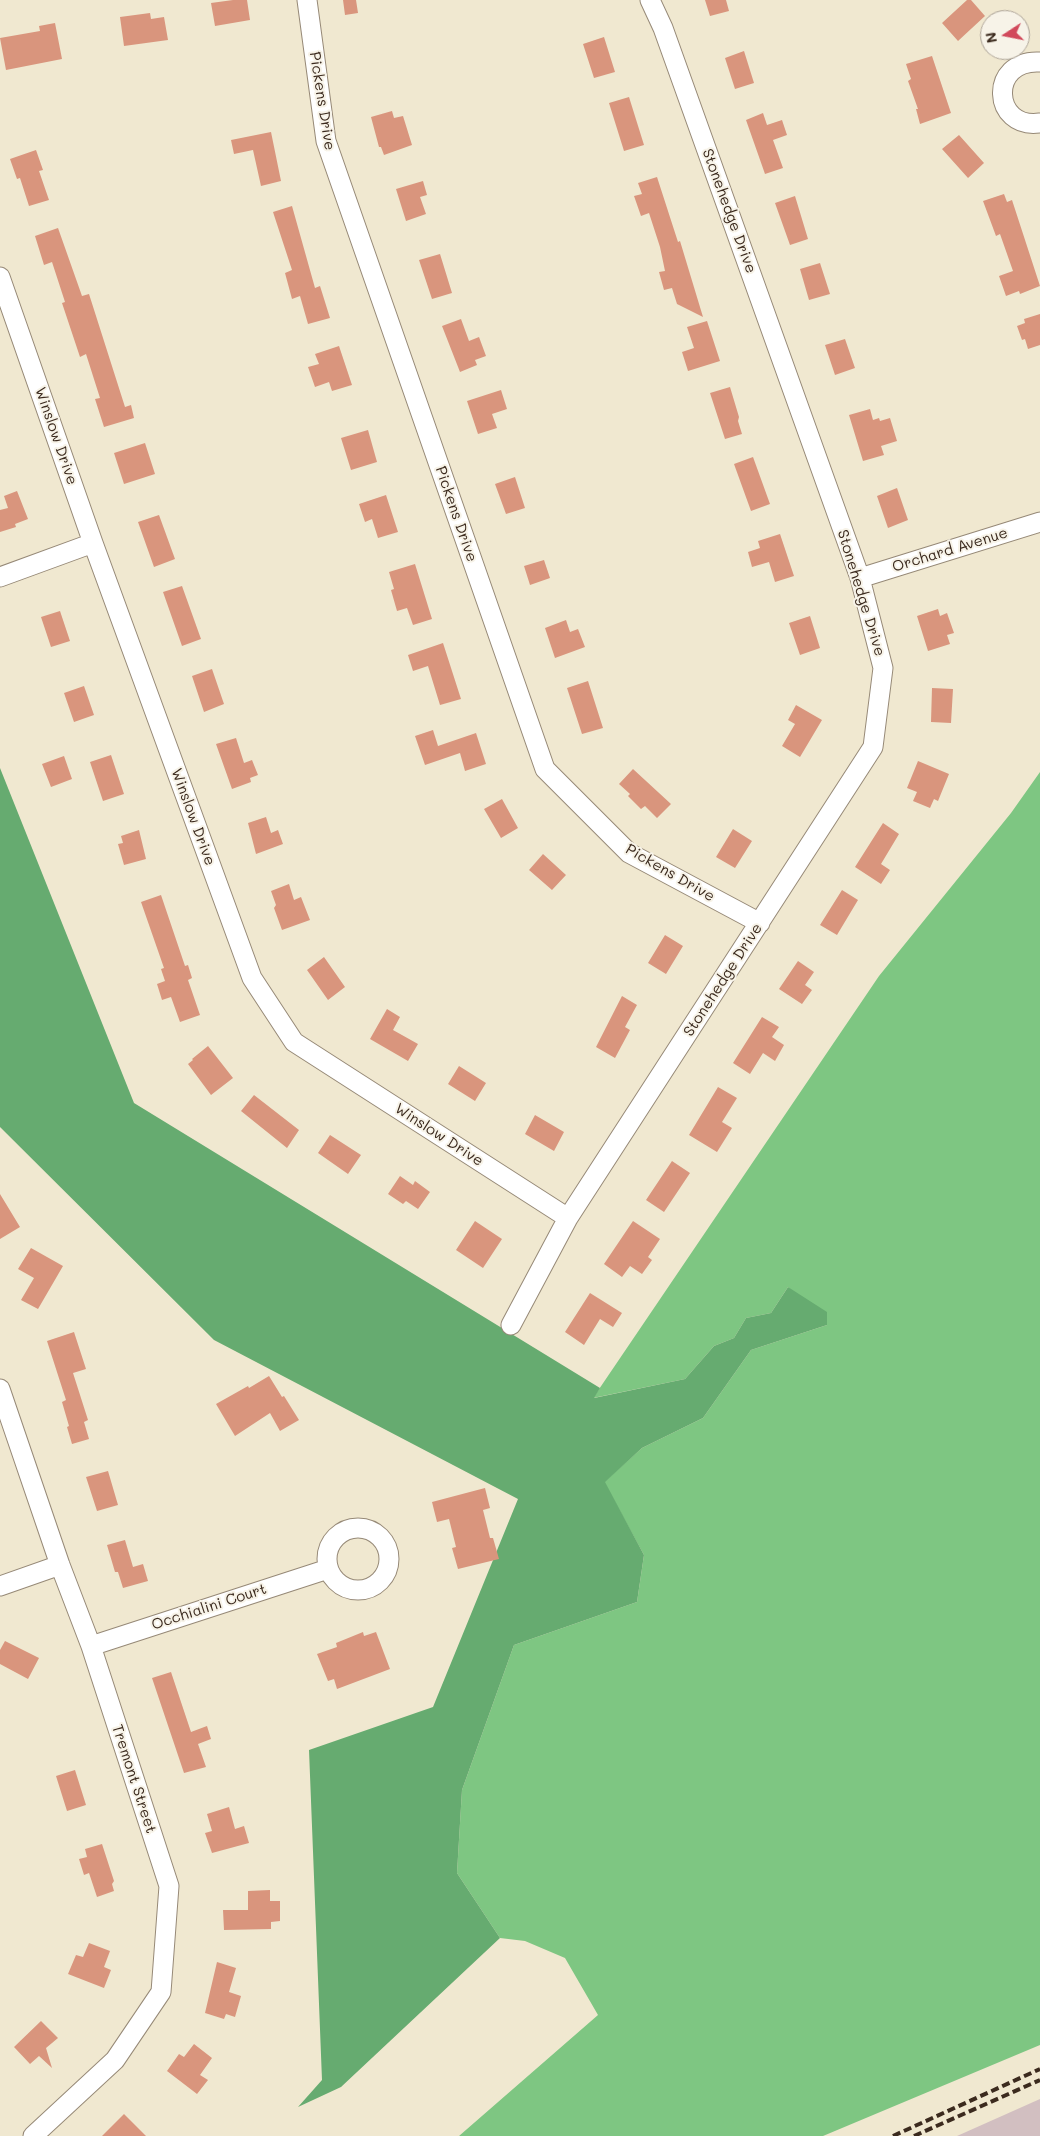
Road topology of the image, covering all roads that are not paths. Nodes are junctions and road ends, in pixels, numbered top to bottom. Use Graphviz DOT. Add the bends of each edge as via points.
graph roads {
  1 [pos="306,0"];
  2 [pos="650,0"];
  3 [pos="1040,62"];
  4 [pos="1040,123"];
  5 [pos="0,277"];
  6 [pos="1040,522"];
  7 [pos="93,543"];
  8 [pos="0,577"];
  9 [pos="860,578"];
  10 [pos="760,923"];
  11 [pos="568,1218"];
  12 [pos="511,1325"];
  13 [pos="0,1389"];
  14 [pos="60,1566"];
  15 [pos="328,1568"];
  16 [pos="0,1586"];
  17 [pos="91,1646"];
  18 [pos="33,2136"];
  1 -- 10 [label="street, Pickens Drive" via="326,141 545,769 629,853"];
  2 -- 9 [label="street, Stonehedge Drive" via="664,28"];
  3 -- 4 [label="street" via="1020,64 1011,70 1005,79 1002,99 1013,117 1022,122"];
  5 -- 7 [label="street, Winslow Drive"];
  6 -- 9 [label="street, Orchard Avenue"];
  7 -- 8 [label="street"];
  7 -- 11 [label="street, Winslow Drive" via="252,978 294,1042"];
  9 -- 10 [label="street, Stonehedge Drive" via="883,668 873,747"];
  10 -- 11 [label="street, Stonehedge Drive"];
  11 -- 12 [label="street, Stonehedge Drive"];
  13 -- 14 [label="street, Tremont Street"];
  14 -- 16 [label="street"];
  14 -- 17 [label="street, Tremont Street"];
  15 -- 17 [label="street, Occhialini Court"];
  17 -- 18 [label="street, Tremont Street" via="169,1886 161,1992 115,2060"];
}
